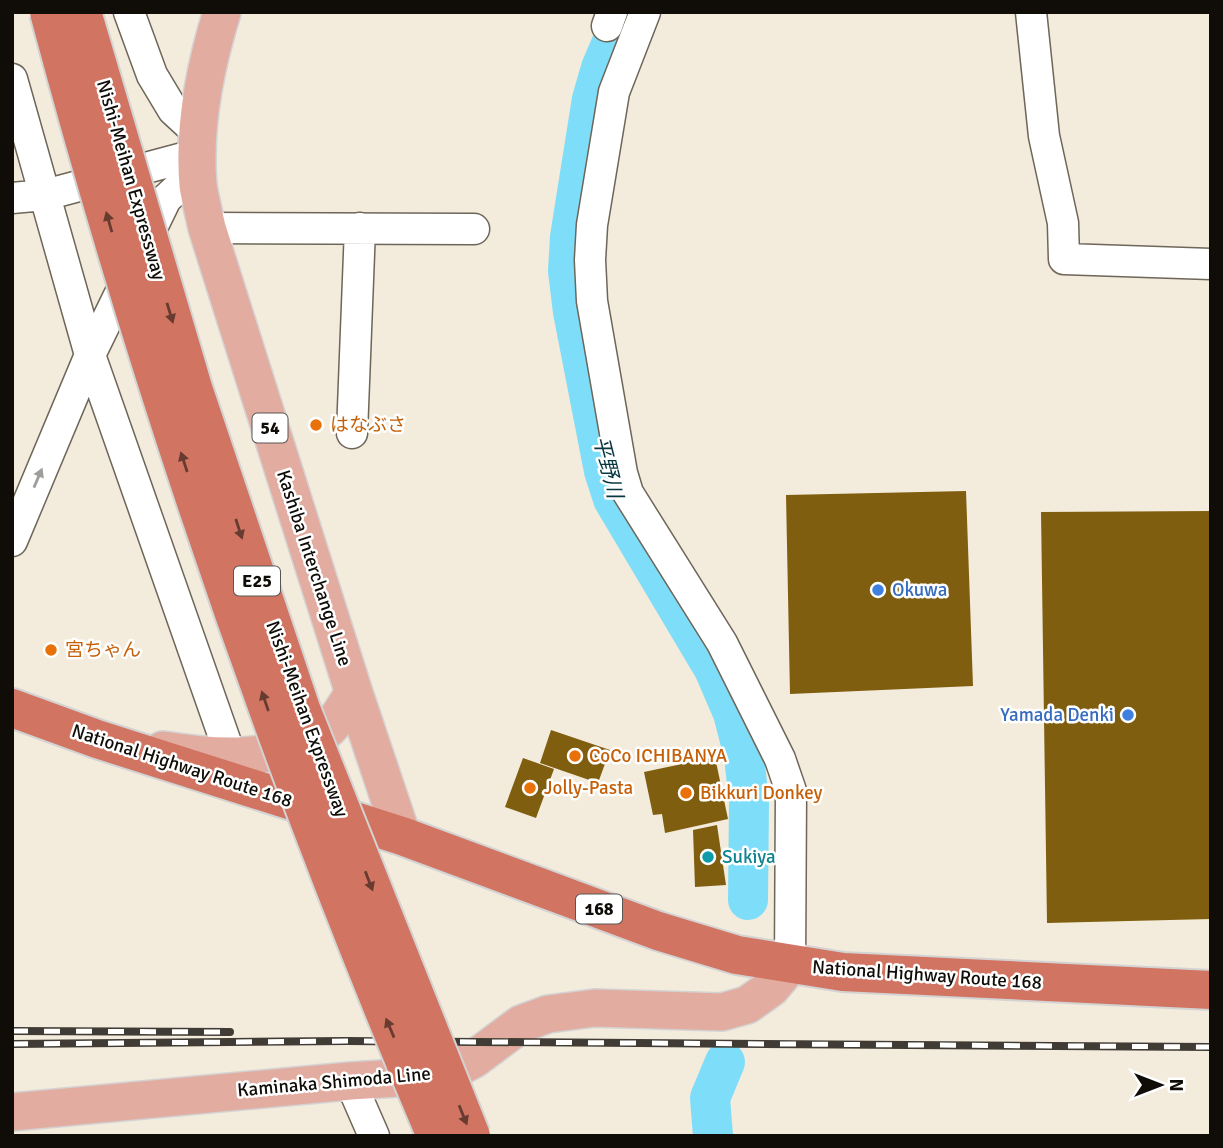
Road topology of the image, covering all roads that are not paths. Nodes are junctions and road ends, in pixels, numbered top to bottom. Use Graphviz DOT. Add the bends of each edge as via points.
graph roads {
  1 [pos="49,12"];
  2 [pos="82,12"];
  3 [pos="129,12"];
  4 [pos="222,12"];
  5 [pos="645,12"];
  6 [pos="1031,12"];
  7 [pos="12,79"];
  8 [pos="198,157"];
  9 [pos="45,195"];
  10 [pos="12,198"];
  11 [pos="207,228"];
  12 [pos="360,228"];
  13 [pos="474,229"];
  14 [pos="1211,264"];
  15 [pos="90,355"];
  16 [pos="352,433"];
  17 [pos="12,541"];
  18 [pos="354,693"];
  19 [pos="12,708"];
  20 [pos="97,739"];
  21 [pos="230,757"];
  22 [pos="402,836"];
  23 [pos="790,965"];
  24 [pos="1211,990"];
  25 [pos="350,1081"];
  26 [pos="12,1112"];
  27 [pos="374,1136"];
  28 [pos="436,1136"];
  29 [pos="471,1136"];
  28 -- 1 [label="highway, Nishi-Meihan Expressway / E25, one-way, bridge" via="293,782 134,311"];
  2 -- 29 [label="highway, Nishi-Meihan Expressway / E25, one-way, bridge" via="192,388 292,682"];
  3 -- 8 [label="street" via="152,75"];
  4 -- 8 [label="main road, Kashiba Interchange Line / 54" via="205,79"];
  5 -- 23 [label="street" via="614,92 608,122 592,225 592,301 628,493 722,643 791,790"];
  6 -- 14 [label="street" via="1044,136 1063,223 1065,259"];
  7 -- 9 [label="street"];
  8 -- 9 [label="street"];
  8 -- 11 [label="main road, Kashiba Interchange Line / 54"];
  8 -- 15 [label="street" via="166,199"];
  9 -- 10 [label="street"];
  9 -- 15 [label="street"];
  11 -- 12 [label="street"];
  11 -- 18 [label="main road, Kashiba Interchange Line / 54"];
  12 -- 13 [label="street"];
  12 -- 16 [label="street"];
  17 -- 15 [label="street, one-way"];
  15 -- 21 [label="street"];
  18 -- 21 [label="main road" via="328,729 296,747"];
  18 -- 22 [label="main road, Kashiba Interchange Line / 54"];
  19 -- 20 [label="highway, National Highway Route 168 / 168"];
  20 -- 21 [label="main road"];
  20 -- 22 [label="highway, National Highway Route 168 / 168"];
  22 -- 23 [label="highway, National Highway Route 168 / 168" via="658,931"];
  23 -- 24 [label="highway, National Highway Route 168 / 168" via="843,972"];
  23 -- 25 [label="main road, Kaminaka Shimoda Line" via="771,988 747,1005 722,1012 595,1008 548,1014 521,1024 453,1069 429,1076"];
  25 -- 26 [label="main road, Kaminaka Shimoda Line"];
  25 -- 27 [label="street"];
}
